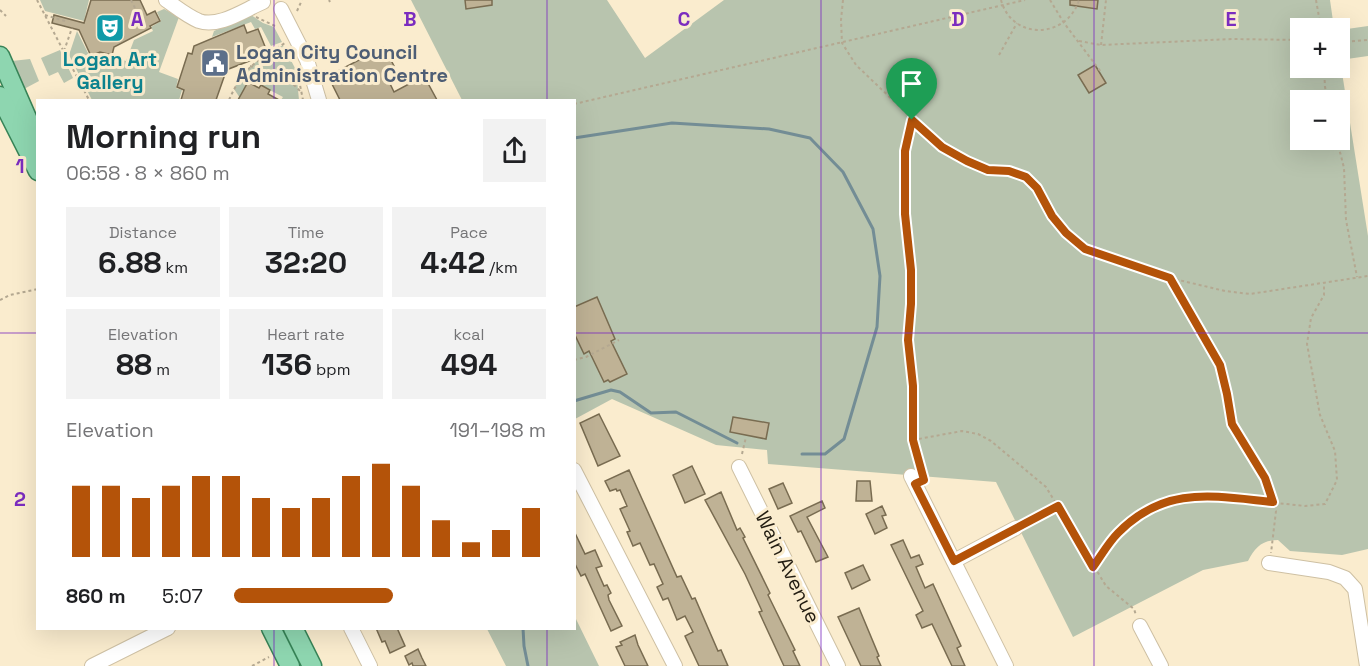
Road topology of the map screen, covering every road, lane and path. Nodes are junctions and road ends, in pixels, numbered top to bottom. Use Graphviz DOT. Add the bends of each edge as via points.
graph roads {
  1 [pos="37,0"];
  2 [pos="131,0"];
  3 [pos="166,0"];
  4 [pos="302,0"];
  5 [pos="843,0"];
  6 [pos="1001,0"];
  7 [pos="1025,0"];
  8 [pos="1050,0"];
  9 [pos="1079,0"];
  10 [pos="1106,0"];
  11 [pos="1317,0"];
  12 [pos="258,3"];
  13 [pos="1003,5"];
  14 [pos="288,7"];
  15 [pos="0,10"];
  16 [pos="136,10"];
  17 [pos="45,15"];
  18 [pos="6,16"];
  19 [pos="1320,18"];
  20 [pos="68,22"];
  21 [pos="1017,23"];
  22 [pos="1064,23"];
  23 [pos="72,28"];
  24 [pos="278,30"];
  25 [pos="281,37"];
  26 [pos="1290,40"];
  27 [pos="1368,40"];
  28 [pos="291,41"];
  29 [pos="1079,41"];
  30 [pos="1350,41"];
  31 [pos="842,43"];
  32 [pos="1101,45"];
  33 [pos="64,52"];
  34 [pos="0,56"];
  35 [pos="999,56"];
  36 [pos="250,66"];
  37 [pos="1101,72"];
  38 [pos="299,80"];
  39 [pos="300,91"];
  40 [pos="0,96"];
  41 [pos="88,99"];
  42 [pos="229,99"];
  43 [pos="303,99"];
  44 [pos="319,99"];
  45 [pos="576,104"];
  46 [pos="912,120"];
  47 [pos="36,138"];
  48 [pos="1340,150"];
  49 [pos="36,167"];
  50 [pos="1368,276"];
  51 [pos="1357,277"];
  52 [pos="1170,278"];
  53 [pos="1324,283"];
  54 [pos="36,289"];
  55 [pos="0,300"];
  56 [pos="619,340"];
  57 [pos="576,360"];
  58 [pos="746,437"];
  59 [pos="913,440"];
  60 [pos="743,448"];
  61 [pos="739,467"];
  62 [pos="576,474"];
  63 [pos="913,480"];
  64 [pos="1273,502"];
  65 [pos="1058,506"];
  66 [pos="1016,528"];
  67 [pos="954,561"];
  68 [pos="1269,563"];
  69 [pos="1093,567"];
  70 [pos="1140,626"];
  71 [pos="164,630"];
  72 [pos="272,630"];
  73 [pos="294,630"];
  74 [pos="352,630"];
  75 [pos="269,657"];
  76 [pos="92,666"];
  77 [pos="252,666"];
  78 [pos="290,666"];
  79 [pos="312,666"];
  80 [pos="370,666"];
  81 [pos="675,666"];
  82 [pos="838,666"];
  83 [pos="1005,666"];
  84 [pos="1161,666"];
  85 [pos="1367,666"];
  1 -- 17 [label="path"];
  2 -- 16 [label="path"];
  3 -- 12 [label="street" via="208,30"];
  4 -- 14 [label="path"];
  5 -- 31 [label="path"];
  6 -- 13 [label="path"];
  7 -- 13 [label="path"];
  8 -- 22 [label="path"];
  9 -- 22 [label="path"];
  10 -- 32 [label="path"];
  11 -- 19 [label="path"];
  12 -- 14 [label="street" via="272,10"];
  12 -- 24 [label="path" via="253,15"];
  13 -- 21 [label="path"];
  13 -- 31 [label="path"];
  14 -- 28 [label="street"];
  15 -- 18 [label="path"];
  17 -- 20 [label="path"];
  17 -- 33 [label="path"];
  21 -- 22 [label="path" via="1041,30"];
  21 -- 35 [label="path"];
  22 -- 29 [label="path"];
  23 -- 33 [label="path"];
  25 -- 28 [label="path"];
  26 -- 32 [label="path"];
  27 -- 30 [label="path"];
  28 -- 36 [label="path"];
  28 -- 44 [label="street" via="307,60"];
  29 -- 32 [label="path"];
  29 -- 37 [label="path"];
  31 -- 45 [label="path"];
  31 -- 46 [label="path" via="856,65"];
  33 -- 41 [label="path"];
  34 -- 47 [label="main road"];
  36 -- 39 [label="path" via="288,80"];
  36 -- 42 [label="path" via="237,81"];
  38 -- 39 [label="path"];
  39 -- 43 [label="path"];
  40 -- 49 [label="main road"];
  46 -- 52 [label="path" via="942,147 967,161 988,170 1026,177 1037,188 1052,216 1085,249"];
  46 -- 59 [label="path" via="905,151 905,214 911,270 908,340"];
  48 -- 51 [label="path" via="1346,220"];
  50 -- 51 [label="path"];
  51 -- 53 [label="path"];
  52 -- 53 [label="path" via="1250,294"];
  52 -- 64 [label="path" via="1220,365 1232,424 1265,478"];
  53 -- 64 [label="path" via="1324,295 1311,318 1307,344 1320,415 1335,451 1337,480 1325,504"];
  54 -- 55 [label="path"];
  56 -- 57 [label="path"];
  58 -- 60 [label="path"];
  59 -- 63 [label="path" via="924,480"];
  59 -- 65 [label="path" via="962,431 978,434 1030,472"];
  61 -- 82 [label="street, Wain Avenue"];
  62 -- 81 [label="street"];
  63 -- 67 [label="street"];
  64 -- 68 [label="path" via="1276,512"];
  64 -- 69 [label="path" via="1182,496 1146,510 1117,534"];
  65 -- 66 [label="path"];
  65 -- 69 [label="path"];
  66 -- 67 [label="street"];
  67 -- 83 [label="street"];
  68 -- 85 [label="street" via="1345,578 1355,589"];
  69 -- 70 [label="path" via="1106,586 1134,609"];
  70 -- 84 [label="street"];
  71 -- 76 [label="street"];
  72 -- 78 [label="main road"];
  73 -- 79 [label="main road"];
  74 -- 80 [label="street"];
  75 -- 77 [label="path"];
}
